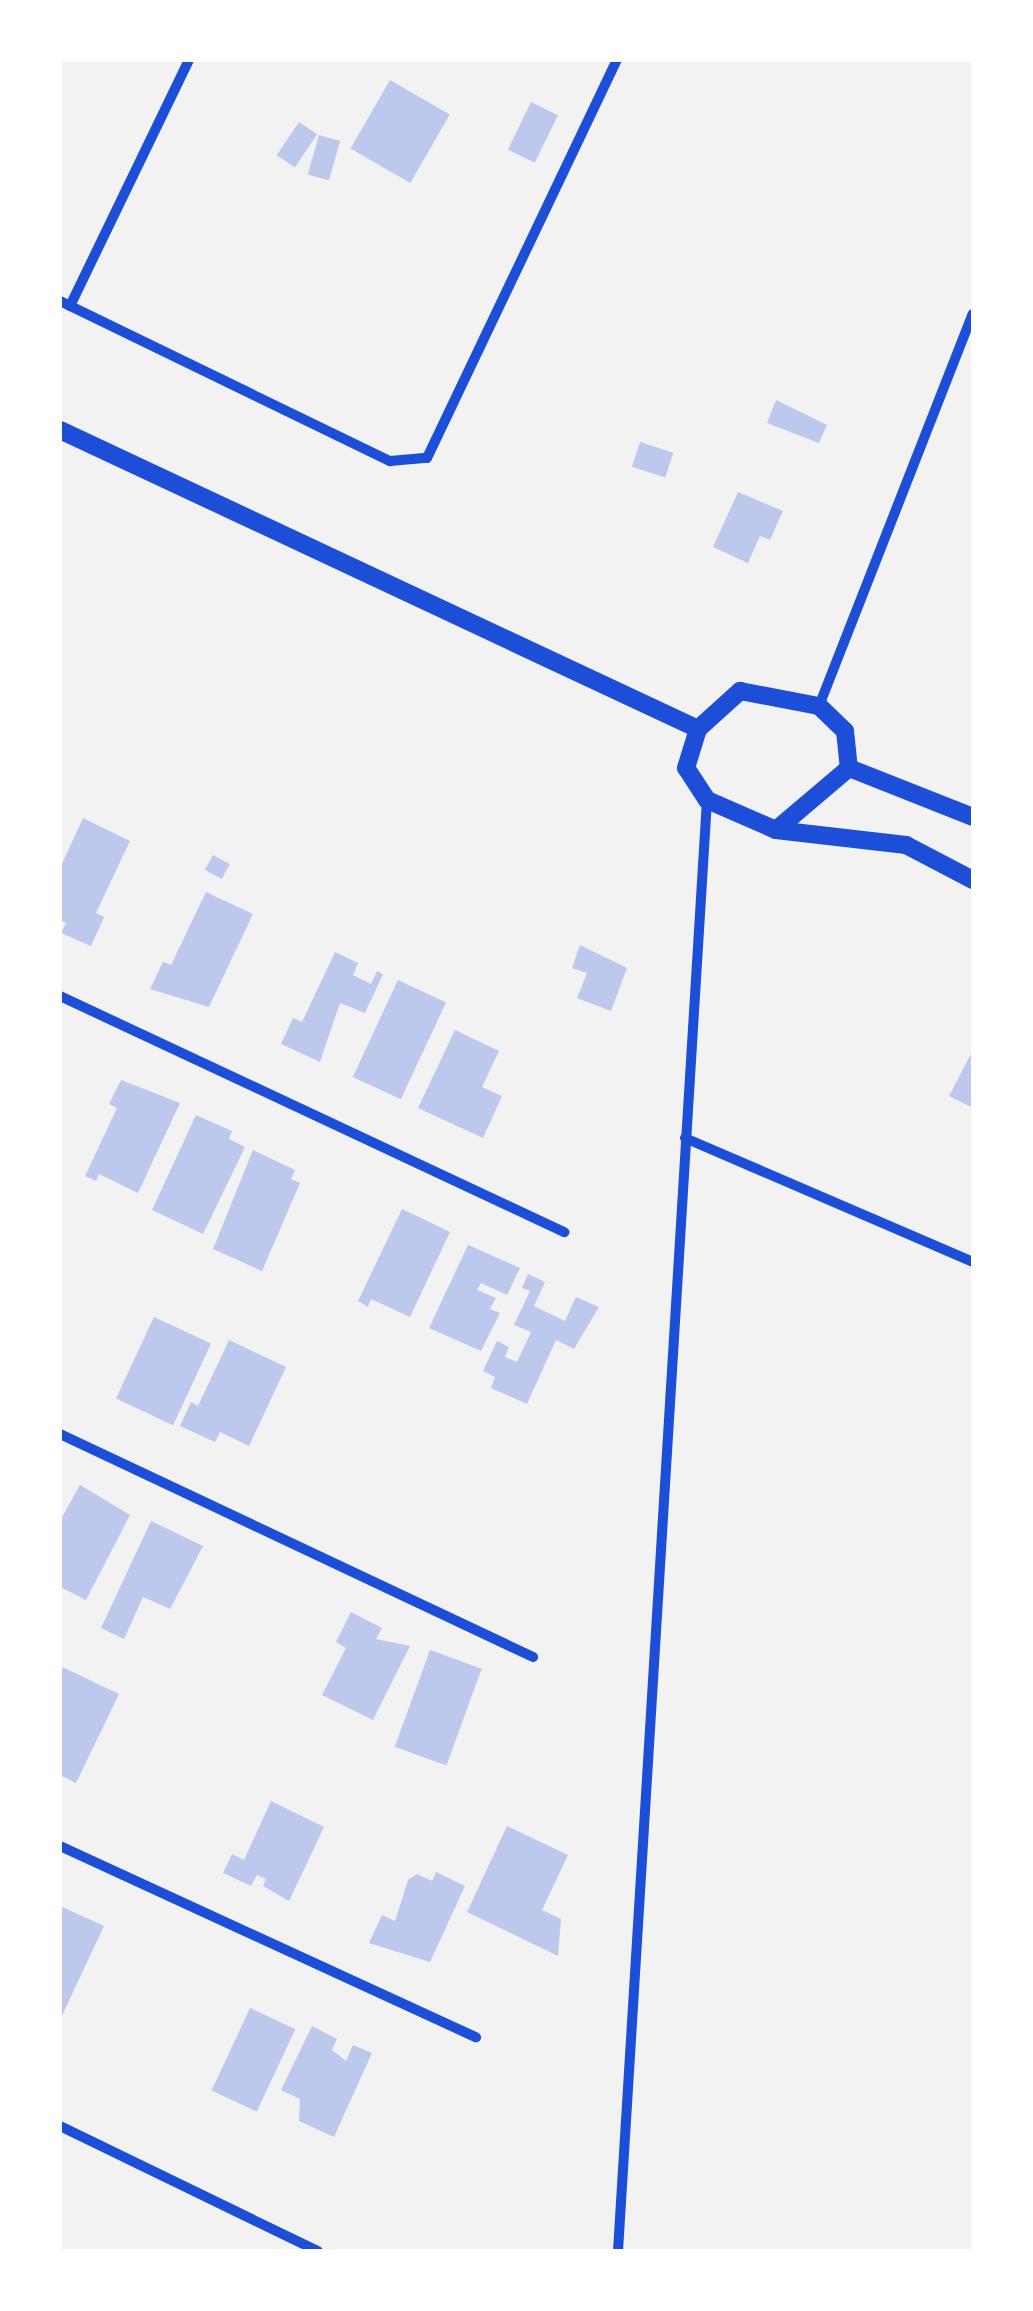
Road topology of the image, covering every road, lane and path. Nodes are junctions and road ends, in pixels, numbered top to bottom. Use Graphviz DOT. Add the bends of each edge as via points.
graph roads {
  1 [pos="189,60"];
  2 [pos="618,60"];
  3 [pos="65,304"];
  4 [pos="973,314"];
  5 [pos="60,430"];
  6 [pos="820,706"];
  7 [pos="698,729"];
  8 [pos="849,768"];
  9 [pos="707,800"];
  10 [pos="973,817"];
  11 [pos="776,830"];
  12 [pos="973,880"];
  13 [pos="60,996"];
  14 [pos="685,1138"];
  15 [pos="564,1232"];
  16 [pos="973,1262"];
  17 [pos="60,1434"];
  18 [pos="534,1657"];
  19 [pos="60,1846"];
  20 [pos="476,2038"];
  21 [pos="60,2126"];
  22 [pos="318,2251"];
  23 [pos="618,2251"];
  1 -- 3 [label="street"];
  2 -- 3 [label="street" via="427,458 390,461"];
  4 -- 6 [label="street"];
  5 -- 7 [label="street"];
  6 -- 7 [label="street" via="740,692"];
  6 -- 8 [label="street" via="846,731"];
  7 -- 9 [label="street" via="686,768"];
  8 -- 10 [label="street"];
  8 -- 11 [label="street"];
  9 -- 11 [label="street"];
  9 -- 14 [label="street"];
  11 -- 12 [label="street" via="906,845"];
  13 -- 15 [label="street"];
  14 -- 16 [label="street"];
  14 -- 23 [label="street"];
  17 -- 18 [label="street"];
  19 -- 20 [label="street"];
  21 -- 22 [label="street"];
}
